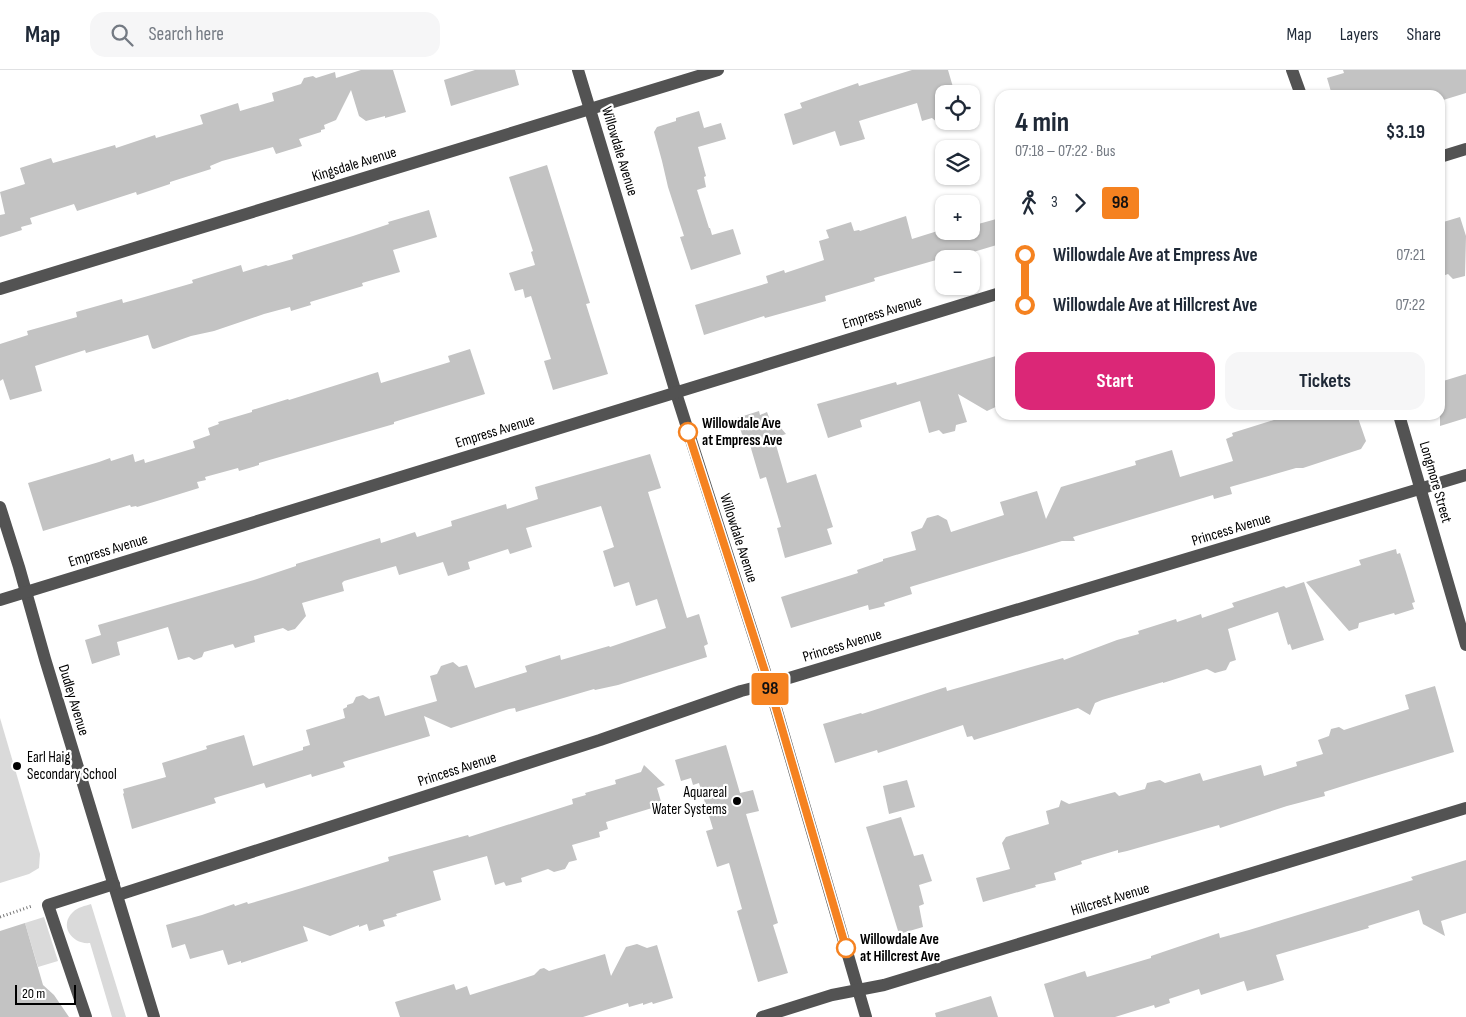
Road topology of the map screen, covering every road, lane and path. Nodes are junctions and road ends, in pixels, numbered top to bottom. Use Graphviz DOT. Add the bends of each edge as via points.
graph roads {
  1 [pos="578,70"];
  2 [pos="718,70"];
  3 [pos="1292,70"];
  4 [pos="1299,90"];
  5 [pos="590,109"];
  6 [pos="1466,149"];
  7 [pos="1445,155"];
  8 [pos="0,289"];
  9 [pos="995,295"];
  10 [pos="676,393"];
  11 [pos="1400,420"];
  12 [pos="1466,475"];
  13 [pos="1421,489"];
  14 [pos="0,507"];
  15 [pos="26,592"];
  16 [pos="0,600"];
  17 [pos="1466,645"];
  18 [pos="769,684"];
  19 [pos="1466,808"];
  20 [pos="116,889"];
  21 [pos="858,990"];
  22 [pos="86,1017"];
  23 [pos="154,1017"];
  24 [pos="762,1017"];
  25 [pos="866,1017"];
  1 -- 5 [label="street, Willowdale Avenue"];
  2 -- 5 [label="street, Kingsdale Avenue"];
  3 -- 4 [label="street"];
  5 -- 8 [label="street, Kingsdale Avenue"];
  5 -- 10 [label="street, Willowdale Avenue"];
  6 -- 7 [label="street"];
  9 -- 10 [label="street, Empress Avenue"];
  10 -- 15 [label="street, Empress Avenue"];
  10 -- 18 [label="street, Willowdale Avenue"];
  11 -- 13 [label="street, Longmore Street"];
  12 -- 13 [label="street, Princess Avenue"];
  13 -- 17 [label="street, Longmore Street"];
  13 -- 18 [label="street, Princess Avenue"];
  14 -- 15 [label="street, Dudley Avenue"];
  15 -- 16 [label="street, Empress Avenue"];
  15 -- 20 [label="street, Dudley Avenue"];
  18 -- 20 [label="street, Princess Avenue" via="600,740"];
  18 -- 21 [label="street, Willowdale Avenue"];
  19 -- 21 [label="street, Hillcrest Avenue" via="884,985"];
  20 -- 22 [label="street, Princess Avenue" via="48,905"];
  20 -- 23 [label="street, Dudley Avenue"];
  21 -- 24 [label="street, Hillcrest Avenue"];
  21 -- 25 [label="street, Willowdale Avenue"];
}
